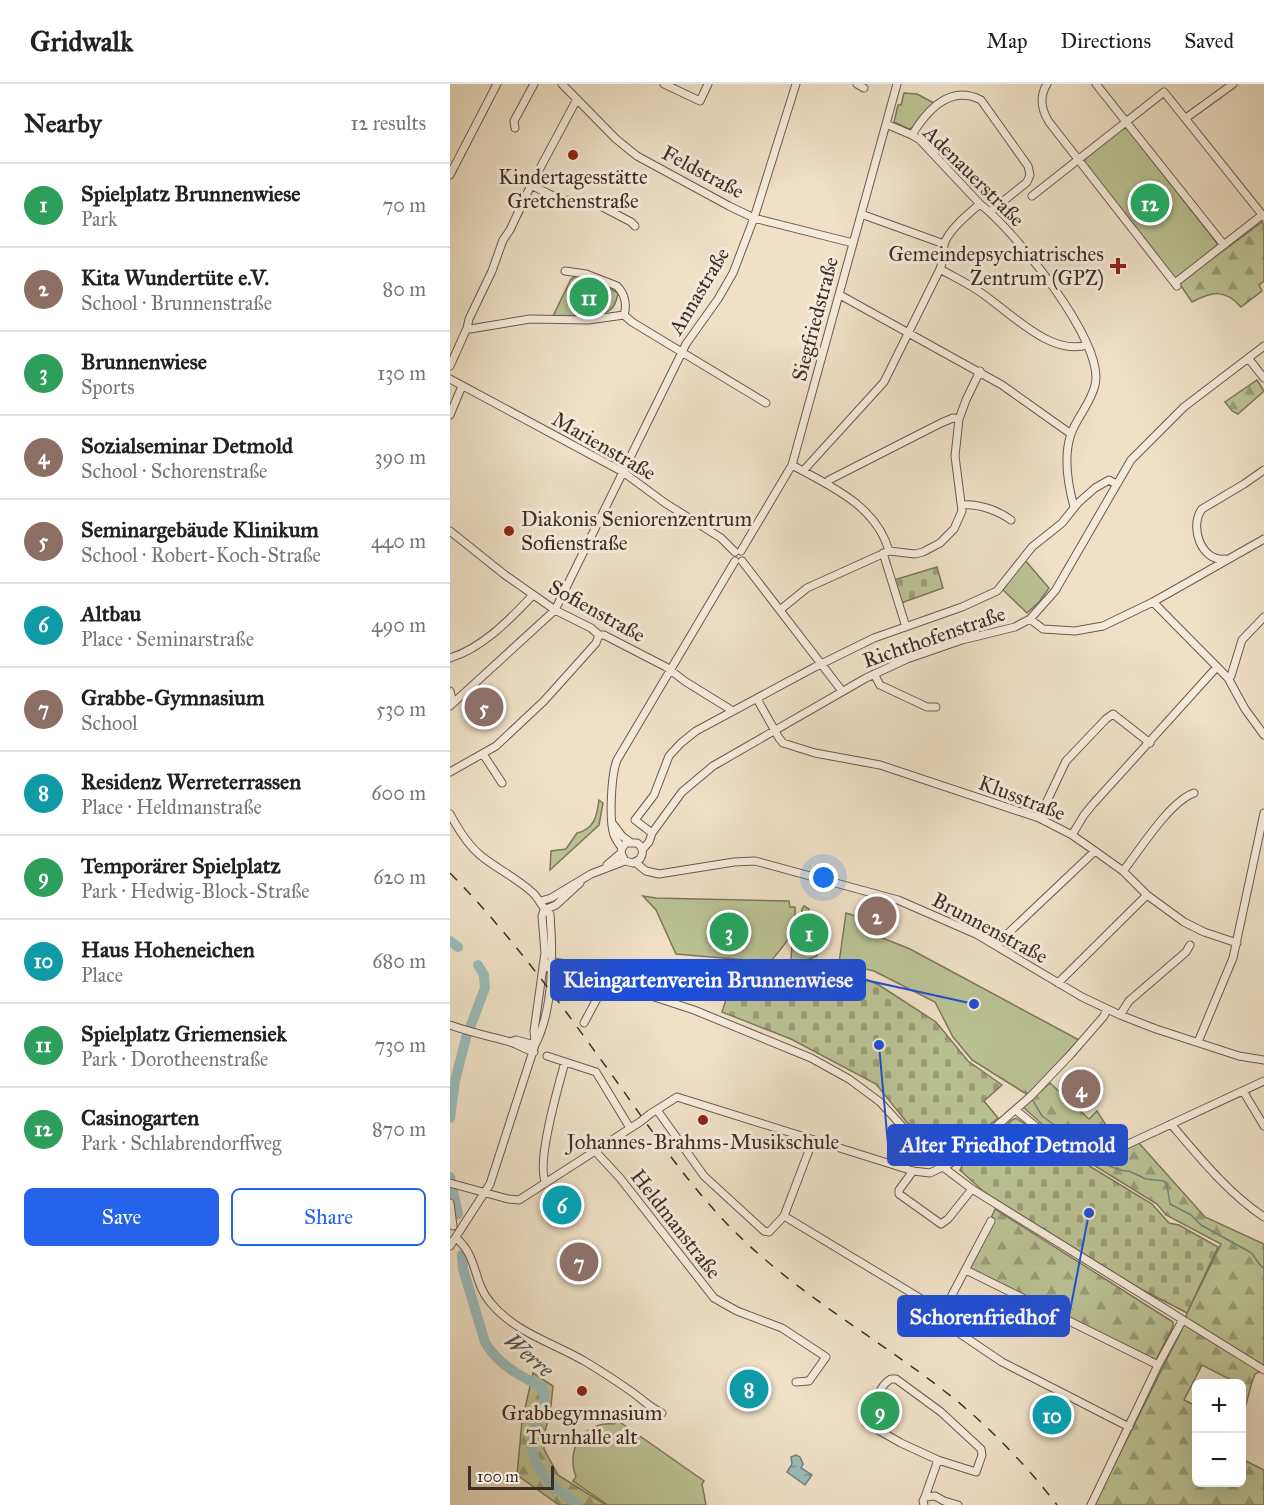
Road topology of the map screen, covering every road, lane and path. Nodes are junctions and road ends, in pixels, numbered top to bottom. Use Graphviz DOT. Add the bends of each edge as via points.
graph roads {
  1 [pos="497,84"];
  2 [pos="534,84"];
  3 [pos="562,84"];
  4 [pos="664,84"];
  5 [pos="708,84"];
  6 [pos="796,84"];
  7 [pos="897,84"];
  8 [pos="1047,84"];
  9 [pos="1096,84"];
  10 [pos="1233,84"];
  11 [pos="1163,88"];
  12 [pos="577,99"];
  13 [pos="1186,118"];
  14 [pos="1126,122"];
  15 [pos="886,124"];
  16 [pos="515,128"];
  17 [pos="912,135"];
  18 [pos="1078,159"];
  19 [pos="450,175"];
  20 [pos="531,185"];
  21 [pos="1032,196"];
  22 [pos="980,204"];
  23 [pos="990,212"];
  24 [pos="861,214"];
  25 [pos="1263,216"];
  26 [pos="754,218"];
  27 [pos="635,226"];
  28 [pos="853,243"];
  29 [pos="944,244"];
  30 [pos="1224,245"];
  31 [pos="565,270"];
  32 [pos="940,270"];
  33 [pos="840,295"];
  34 [pos="624,315"];
  35 [pos="467,328"];
  36 [pos="908,332"];
  37 [pos="1087,345"];
  38 [pos="1264,346"];
  39 [pos="682,351"];
  40 [pos="1264,352"];
  41 [pos="1250,360"];
  42 [pos="450,366"];
  43 [pos="980,371"];
  44 [pos="1264,378"];
  45 [pos="450,379"];
  46 [pos="462,386"];
  47 [pos="766,403"];
  48 [pos="450,415"];
  49 [pos="959,419"];
  50 [pos="1071,434"];
  51 [pos="792,465"];
  52 [pos="1264,470"];
  53 [pos="803,471"];
  54 [pos="623,472"];
  55 [pos="827,484"];
  56 [pos="1116,484"];
  57 [pos="962,505"];
  58 [pos="1074,507"];
  59 [pos="1011,520"];
  60 [pos="450,531"];
  61 [pos="1264,539"];
  62 [pos="738,552"];
  63 [pos="886,552"];
  64 [pos="1228,559"];
  65 [pos="738,561"];
  66 [pos="533,595"];
  67 [pos="1153,602"];
  68 [pos="555,610"];
  69 [pos="780,610"];
  70 [pos="1264,617"];
  71 [pos="1030,619"];
  72 [pos="906,627"];
  73 [pos="599,634"];
  74 [pos="450,658"];
  75 [pos="821,664"];
  76 [pos="1216,668"];
  77 [pos="670,671"];
  78 [pos="874,674"];
  79 [pos="1228,678"];
  80 [pos="450,691"];
  81 [pos="842,691"];
  82 [pos="758,699"];
  83 [pos="452,704"];
  84 [pos="936,707"];
  85 [pos="733,711"];
  86 [pos="775,732"];
  87 [pos="1264,735"];
  88 [pos="1150,743"];
  89 [pos="483,754"];
  90 [pos="450,772"];
  91 [pos="502,783"];
  92 [pos="1194,793"];
  93 [pos="1264,813"];
  94 [pos="450,814"];
  95 [pos="1038,818"];
  96 [pos="612,822"];
  97 [pos="652,833"];
  98 [pos="1072,835"];
  99 [pos="633,842"];
  100 [pos="621,850"];
  101 [pos="1095,851"];
  102 [pos="640,857"];
  103 [pos="625,861"];
  104 [pos="604,868"];
  105 [pos="1123,871"];
  106 [pos="583,878"];
  107 [pos="1147,895"];
  108 [pos="541,901"];
  109 [pos="544,910"];
  110 [pos="1237,943"];
  111 [pos="1190,945"];
  112 [pos="998,946"];
  113 [pos="543,965"];
  114 [pos="552,966"];
  115 [pos="607,980"];
  116 [pos="1058,983"];
  117 [pos="1107,1009"];
  118 [pos="1119,1015"];
  119 [pos="584,1023"];
  120 [pos="450,1025"];
  121 [pos="1198,1042"];
  122 [pos="535,1048"];
  123 [pos="547,1056"];
  124 [pos="1264,1060"];
  125 [pos="565,1062"];
  126 [pos="1264,1081"];
  127 [pos="1243,1091"];
  128 [pos="1016,1110"];
  129 [pos="654,1112"];
  130 [pos="1171,1124"];
  131 [pos="1264,1126"];
  132 [pos="630,1128"];
  133 [pos="813,1140"];
  134 [pos="595,1151"];
  135 [pos="942,1167"];
  136 [pos="913,1171"];
  137 [pos="453,1183"];
  138 [pos="546,1183"];
  139 [pos="972,1189"];
  140 [pos="486,1192"];
  141 [pos="450,1203"];
  142 [pos="784,1216"];
  143 [pos="1264,1217"];
  144 [pos="990,1221"];
  145 [pos="453,1226"];
  146 [pos="456,1238"];
  147 [pos="450,1246"];
  148 [pos="966,1270"];
  149 [pos="943,1312"];
  150 [pos="1182,1321"];
  151 [pos="1158,1365"];
  152 [pos="1264,1370"];
  153 [pos="796,1382"];
  154 [pos="662,1413"];
  155 [pos="1129,1427"];
  156 [pos="938,1460"];
  157 [pos="925,1497"];
  158 [pos="943,1503"];
  159 [pos="924,1505"];
  160 [pos="958,1505"];
  161 [pos="1091,1505"];
  1 -- 19 [label="street"];
  2 -- 16 [label="street" via="514,121"];
  3 -- 12 [label="street, Feldstraße"];
  4 -- 5 [label="street" via="700,101"];
  6 -- 26 [label="street, Annastraße"];
  7 -- 15 [label="street, Siegfriedstraße"];
  8 -- 18 [label="street" via="1042,98 1044,114"];
  9 -- 14 [label="street"];
  10 -- 13 [label="street"];
  11 -- 13 [label="street"];
  11 -- 14 [label="street"];
  12 -- 20 [label="street"];
  12 -- 26 [label="street, Feldstraße" via="637,156"];
  13 -- 25 [label="street"];
  14 -- 18 [label="street"];
  14 -- 30 [label="street"];
  15 -- 17 [label="street, Adenauerstraße"];
  15 -- 24 [label="street, Siegfriedstraße"];
  17 -- 22 [label="street, Adenauerstraße"];
  17 -- 23 [label="street" via="942,98 961,92 981,100 1030,172 1028,182"];
  18 -- 21 [label="street"];
  18 -- 30 [label="street" via="1176,284"];
  20 -- 27 [label="street" via="561,200 591,201"];
  20 -- 35 [label="street" via="503,240"];
  22 -- 23 [label="street, Adenauerstraße"];
  22 -- 29 [label="street"];
  23 -- 37 [label="street, Adenauerstraße" via="1040,267"];
  24 -- 28 [label="street, Siegfriedstraße"];
  24 -- 29 [label="street"];
  25 -- 30 [label="street"];
  26 -- 28 [label="street, Feldstraße"];
  26 -- 39 [label="street, Annastraße" via="733,273"];
  28 -- 33 [label="street, Siegfriedstraße"];
  29 -- 32 [label="street"];
  31 -- 34 [label="street" via="617,286 627,306"];
  32 -- 36 [label="street"];
  32 -- 37 [label="street" via="978,290 1038,335 1065,346"];
  33 -- 36 [label="street"];
  33 -- 51 [label="street, Siegfriedstraße"];
  34 -- 35 [label="street" via="588,320 530,319"];
  34 -- 39 [label="street"];
  35 -- 42 [label="street"];
  36 -- 43 [label="street"];
  36 -- 53 [label="street" via="884,382"];
  37 -- 50 [label="street, Adenauerstraße" via="1097,373 1096,385"];
  38 -- 41 [label="street, Richthofenstraße"];
  39 -- 47 [label="street"];
  39 -- 54 [label="street, Annastraße"];
  40 -- 41 [label="street, Richthofenstraße"];
  41 -- 44 [label="street"];
  41 -- 56 [label="street, Richthofenstraße" via="1184,407 1131,460"];
  43 -- 49 [label="street"];
  43 -- 50 [label="street"];
  45 -- 46 [label="street, Marienstraße"];
  46 -- 48 [label="street"];
  46 -- 54 [label="street, Marienstraße"];
  49 -- 55 [label="street" via="941,423"];
  49 -- 57 [label="street" via="955,456"];
  50 -- 58 [label="street, Adenauerstraße" via="1068,468"];
  51 -- 53 [label="street"];
  51 -- 62 [label="street, Siegfriedstraße"];
  52 -- 64 [label="street" via="1198,514 1197,527 1204,550 1215,560"];
  53 -- 55 [label="street"];
  54 -- 62 [label="street, Marienstraße"];
  54 -- 68 [label="street, Annastraße"];
  55 -- 63 [label="street" via="868,513 882,534"];
  56 -- 58 [label="street" via="1103,482"];
  56 -- 71 [label="street, Richthofenstraße" via="1055,591"];
  57 -- 59 [label="street" via="1002,513"];
  57 -- 63 [label="street" via="958,524 940,543 915,554"];
  58 -- 72 [label="street" via="1062,523 1024,555 997,591"];
  60 -- 66 [label="street, Sofienstraße"];
  61 -- 64 [label="street"];
  62 -- 65 [label="street" via="744,556"];
  63 -- 69 [label="street" via="807,588"];
  63 -- 72 [label="street"];
  64 -- 67 [label="street"];
  65 -- 69 [label="street"];
  65 -- 77 [label="street"];
  66 -- 68 [label="street, Sofienstraße"];
  66 -- 74 [label="street" via="490,634"];
  67 -- 71 [label="street" via="1103,626 1075,631 1043,629"];
  67 -- 76 [label="street"];
  68 -- 73 [label="street, Sofienstraße"];
  68 -- 83 [label="street"];
  69 -- 75 [label="street"];
  70 -- 79 [label="street" via="1242,640"];
  71 -- 78 [label="street, Richthofenstraße"];
  72 -- 75 [label="street"];
  73 -- 77 [label="street, Sofienstraße"];
  73 -- 89 [label="street" via="596,643 537,708"];
  75 -- 81 [label="street"];
  75 -- 82 [label="street"];
  76 -- 79 [label="street"];
  76 -- 88 [label="street"];
  77 -- 85 [label="street, Sofienstraße"];
  77 -- 96 [label="street" via="615,764"];
  78 -- 81 [label="street, Richthofenstraße"];
  78 -- 84 [label="street" via="880,685 927,707"];
  79 -- 87 [label="street"];
  80 -- 83 [label="street"];
  81 -- 86 [label="street, Richthofenstraße"];
  82 -- 85 [label="street"];
  82 -- 86 [label="street"];
  85 -- 97 [label="street" via="696,731 669,756 654,795 635,820"];
  86 -- 95 [label="street, Klusstraße" via="783,743 880,765"];
  86 -- 97 [label="street, Richthofenstraße" via="698,777 678,796"];
  88 -- 95 [label="street" via="1113,714 1066,761"];
  88 -- 98 [label="street" via="1093,804"];
  89 -- 90 [label="street"];
  89 -- 91 [label="street"];
  92 -- 105 [label="street" via="1171,809"];
  93 -- 110 [label="street"];
  94 -- 108 [label="street" via="480,855"];
  95 -- 98 [label="street, Klusstraße"];
  96 -- 99 [label="street" via="622,836"];
  96 -- 100 [label="street"];
  97 -- 99 [label="street, Richthofenstraße"];
  97 -- 102 [label="street, Richthofenstraße"];
  98 -- 101 [label="street, Klusstraße"];
  99 -- 100 [label="street, Richthofenstraße"];
  99 -- 102 [label="street, Brunnenstraße"];
  100 -- 103 [label="street"];
  100 -- 104 [label="street"];
  101 -- 105 [label="street, Klusstraße"];
  101 -- 112 [label="street"];
  102 -- 103 [label="street"];
  102 -- 112 [label="street, Brunnenstraße" via="655,873 662,874 755,861 898,900"];
  103 -- 104 [label="street"];
  104 -- 106 [label="street"];
  105 -- 107 [label="street, Klusstraße"];
  106 -- 108 [label="street"];
  106 -- 109 [label="street" via="556,905"];
  107 -- 110 [label="street, Klusstraße" via="1184,922"];
  107 -- 116 [label="street"];
  108 -- 109 [label="street"];
  109 -- 113 [label="street"];
  109 -- 114 [label="street" via="550,914"];
  110 -- 121 [label="street"];
  111 -- 118 [label="street"];
  112 -- 116 [label="street, Brunnenstraße"];
  113 -- 114 [label="street"];
  113 -- 122 [label="street"];
  114 -- 115 [label="street" via="567,964"];
  114 -- 122 [label="street" via="542,1032"];
  115 -- 119 [label="street"];
  115 -- 135 [label="street" via="812,1058 880,1102"];
  116 -- 117 [label="street, Brunnenstraße"];
  117 -- 118 [label="street, Brunnenstraße"];
  117 -- 128 [label="street" via="1076,1049"];
  118 -- 121 [label="street, Brunnenstraße"];
  120 -- 122 [label="street"];
  121 -- 124 [label="street, Brunnenstraße"];
  122 -- 140 [label="street"];
  123 -- 125 [label="street"];
  125 -- 132 [label="street" via="596,1072"];
  125 -- 138 [label="street" via="550,1115 543,1178"];
  126 -- 127 [label="street"];
  127 -- 130 [label="street"];
  127 -- 131 [label="street"];
  128 -- 130 [label="street" via="1090,1159 1102,1158"];
  128 -- 135 [label="street" via="969,1150"];
  129 -- 132 [label="street, bridge"];
  129 -- 133 [label="street" via="677,1097"];
  129 -- 142 [label="street" via="704,1176 764,1230 769,1232"];
  130 -- 143 [label="street" via="1215,1174"];
  132 -- 134 [label="street"];
  133 -- 136 [label="street"];
  133 -- 142 [label="street"];
  134 -- 138 [label="street"];
  134 -- 153 [label="street, Heldmanstraße" via="714,1298 782,1328 826,1357 809,1382"];
  135 -- 136 [label="street" via="926,1174"];
  135 -- 139 [label="street"];
  136 -- 139 [label="street" via="899,1194 941,1224"];
  137 -- 140 [label="street"];
  138 -- 140 [label="street" via="519,1200"];
  139 -- 150 [label="street"];
  140 -- 146 [label="street"];
  141 -- 145 [label="street"];
  142 -- 149 [label="street"];
  144 -- 148 [label="street"];
  146 -- 147 [label="street"];
  146 -- 154 [label="street" via="468,1250 488,1300 512,1322 587,1363 649,1408"];
  148 -- 149 [label="street"];
  148 -- 151 [label="street"];
  149 -- 155 [label="street" via="953,1329 1002,1362"];
  150 -- 151 [label="street"];
  150 -- 152 [label="street"];
  151 -- 155 [label="street"];
  155 -- 161 [label="street"];
  156 -- 156 [label="street" via="866,1424 887,1381 896,1379 941,1412 981,1449 976,1472"];
  156 -- 157 [label="street"];
  157 -- 158 [label="street" via="935,1496"];
  157 -- 159 [label="street"];
  158 -- 160 [label="street"];
}
